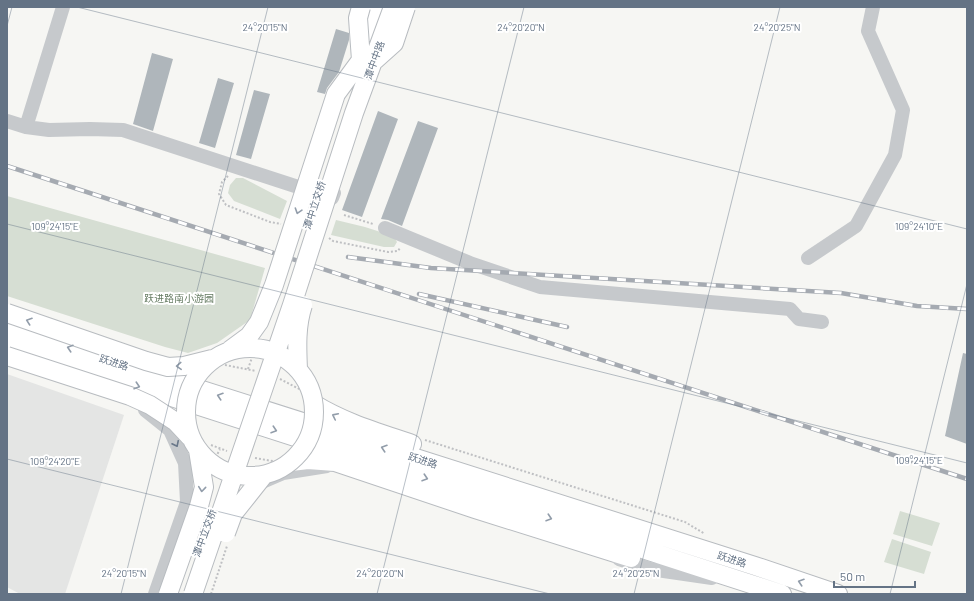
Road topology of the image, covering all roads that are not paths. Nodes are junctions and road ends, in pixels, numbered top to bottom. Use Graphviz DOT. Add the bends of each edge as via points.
graph roads {
  1 [pos="64,7"];
  2 [pos="361,7"];
  3 [pos="370,7"];
  4 [pos="379,7"];
  5 [pos="393,7"];
  6 [pos="397,7"];
  7 [pos="406,7"];
  8 [pos="873,7"];
  9 [pos="367,61"];
  10 [pos="347,79"];
  11 [pos="370,87"];
  12 [pos="354,113"];
  13 [pos="7,121"];
  14 [pos="26,127"];
  15 [pos="311,191"];
  16 [pos="385,228"];
  17 [pos="808,258"];
  18 [pos="7,314"];
  19 [pos="822,322"];
  20 [pos="7,328"];
  21 [pos="7,344"];
  22 [pos="223,354"];
  23 [pos="7,356"];
  24 [pos="7,363"];
  25 [pos="298,369"];
  26 [pos="310,399"];
  27 [pos="194,444"];
  28 [pos="291,462"];
  29 [pos="264,475"];
  30 [pos="752,574"];
  31 [pos="155,594"];
  32 [pos="168,594"];
  33 [pos="182,594"];
  34 [pos="193,594"];
  35 [pos="198,594"];
  36 [pos="204,594"];
  37 [pos="782,594"];
  38 [pos="838,594"];
  1 -- 14 [label="street"];
  2 -- 9 [label="main road, bridge" via="358,18"];
  3 -- 10 [label="street"];
  4 -- 9 [label="main road, 潭中中路"];
  5 -- 9 [label="main road, 潭中中路, bridge"];
  6 -- 11 [label="street"];
  7 -- 9 [label="main road, bridge" via="394,43"];
  8 -- 17 [label="street" via="868,31 903,110 895,155 856,226"];
  9 -- 12 [label="main road, 潭中中路, bridge"];
  9 -- 22 [label="main road, one-way, bridge" via="336,94 274,285 258,322 249,336"];
  9 -- 25 [label="main road, bridge" via="372,95 300,313"];
  9 -- 33 [label="main road, 潭中立交桥, bridge"];
  10 -- 11 [label="street"];
  10 -- 15 [label="street"];
  11 -- 15 [label="street" via="332,198"];
  12 -- 34 [label="main road, 潭中立交桥, bridge" via="292,305"];
  13 -- 14 [label="street"];
  14 -- 15 [label="street" via="49,130 123,130"];
  16 -- 19 [label="street" via="470,263 540,287 790,309 799,318"];
  22 -- 18 [label="main road, one-way, bridge" via="195,364 168,367"];
  30 -- 20 [label="main road, 跃进路, one-way"];
  21 -- 30 [label="main road, 跃进路, one-way"];
  22 -- 25 [label="main road, bridge" via="241,349 266,350 278,354"];
  22 -- 27 [label="main road, bridge" via="200,372 189,393 186,416"];
  23 -- 27 [label="main road, bridge" via="130,396 150,405 176,422"];
  24 -- 31 [label="street, one-way" via="139,405 170,430 185,463 187,502"];
  25 -- 26 [label="main road, bridge" via="307,386"];
  26 -- 28 [label="main road, bridge" via="314,420 310,436"];
  30 -- 26 [label="main road, one-way" via="678,530 352,424 329,413"];
  27 -- 29 [label="main road, bridge" via="206,459 228,473 253,477"];
  27 -- 32 [label="main road, one-way, bridge" via="204,487"];
  28 -- 29 [label="main road, bridge"];
  28 -- 30 [label="main road" via="335,462 667,569"];
  29 -- 36 [label="main road, bridge" via="233,514"];
  30 -- 35 [label="street" via="650,569 327,466 283,473 247,488 223,519"];
  30 -- 37 [label="main road, 跃进路"];
  38 -- 30 [label="main road, 跃进路, one-way"];
}
